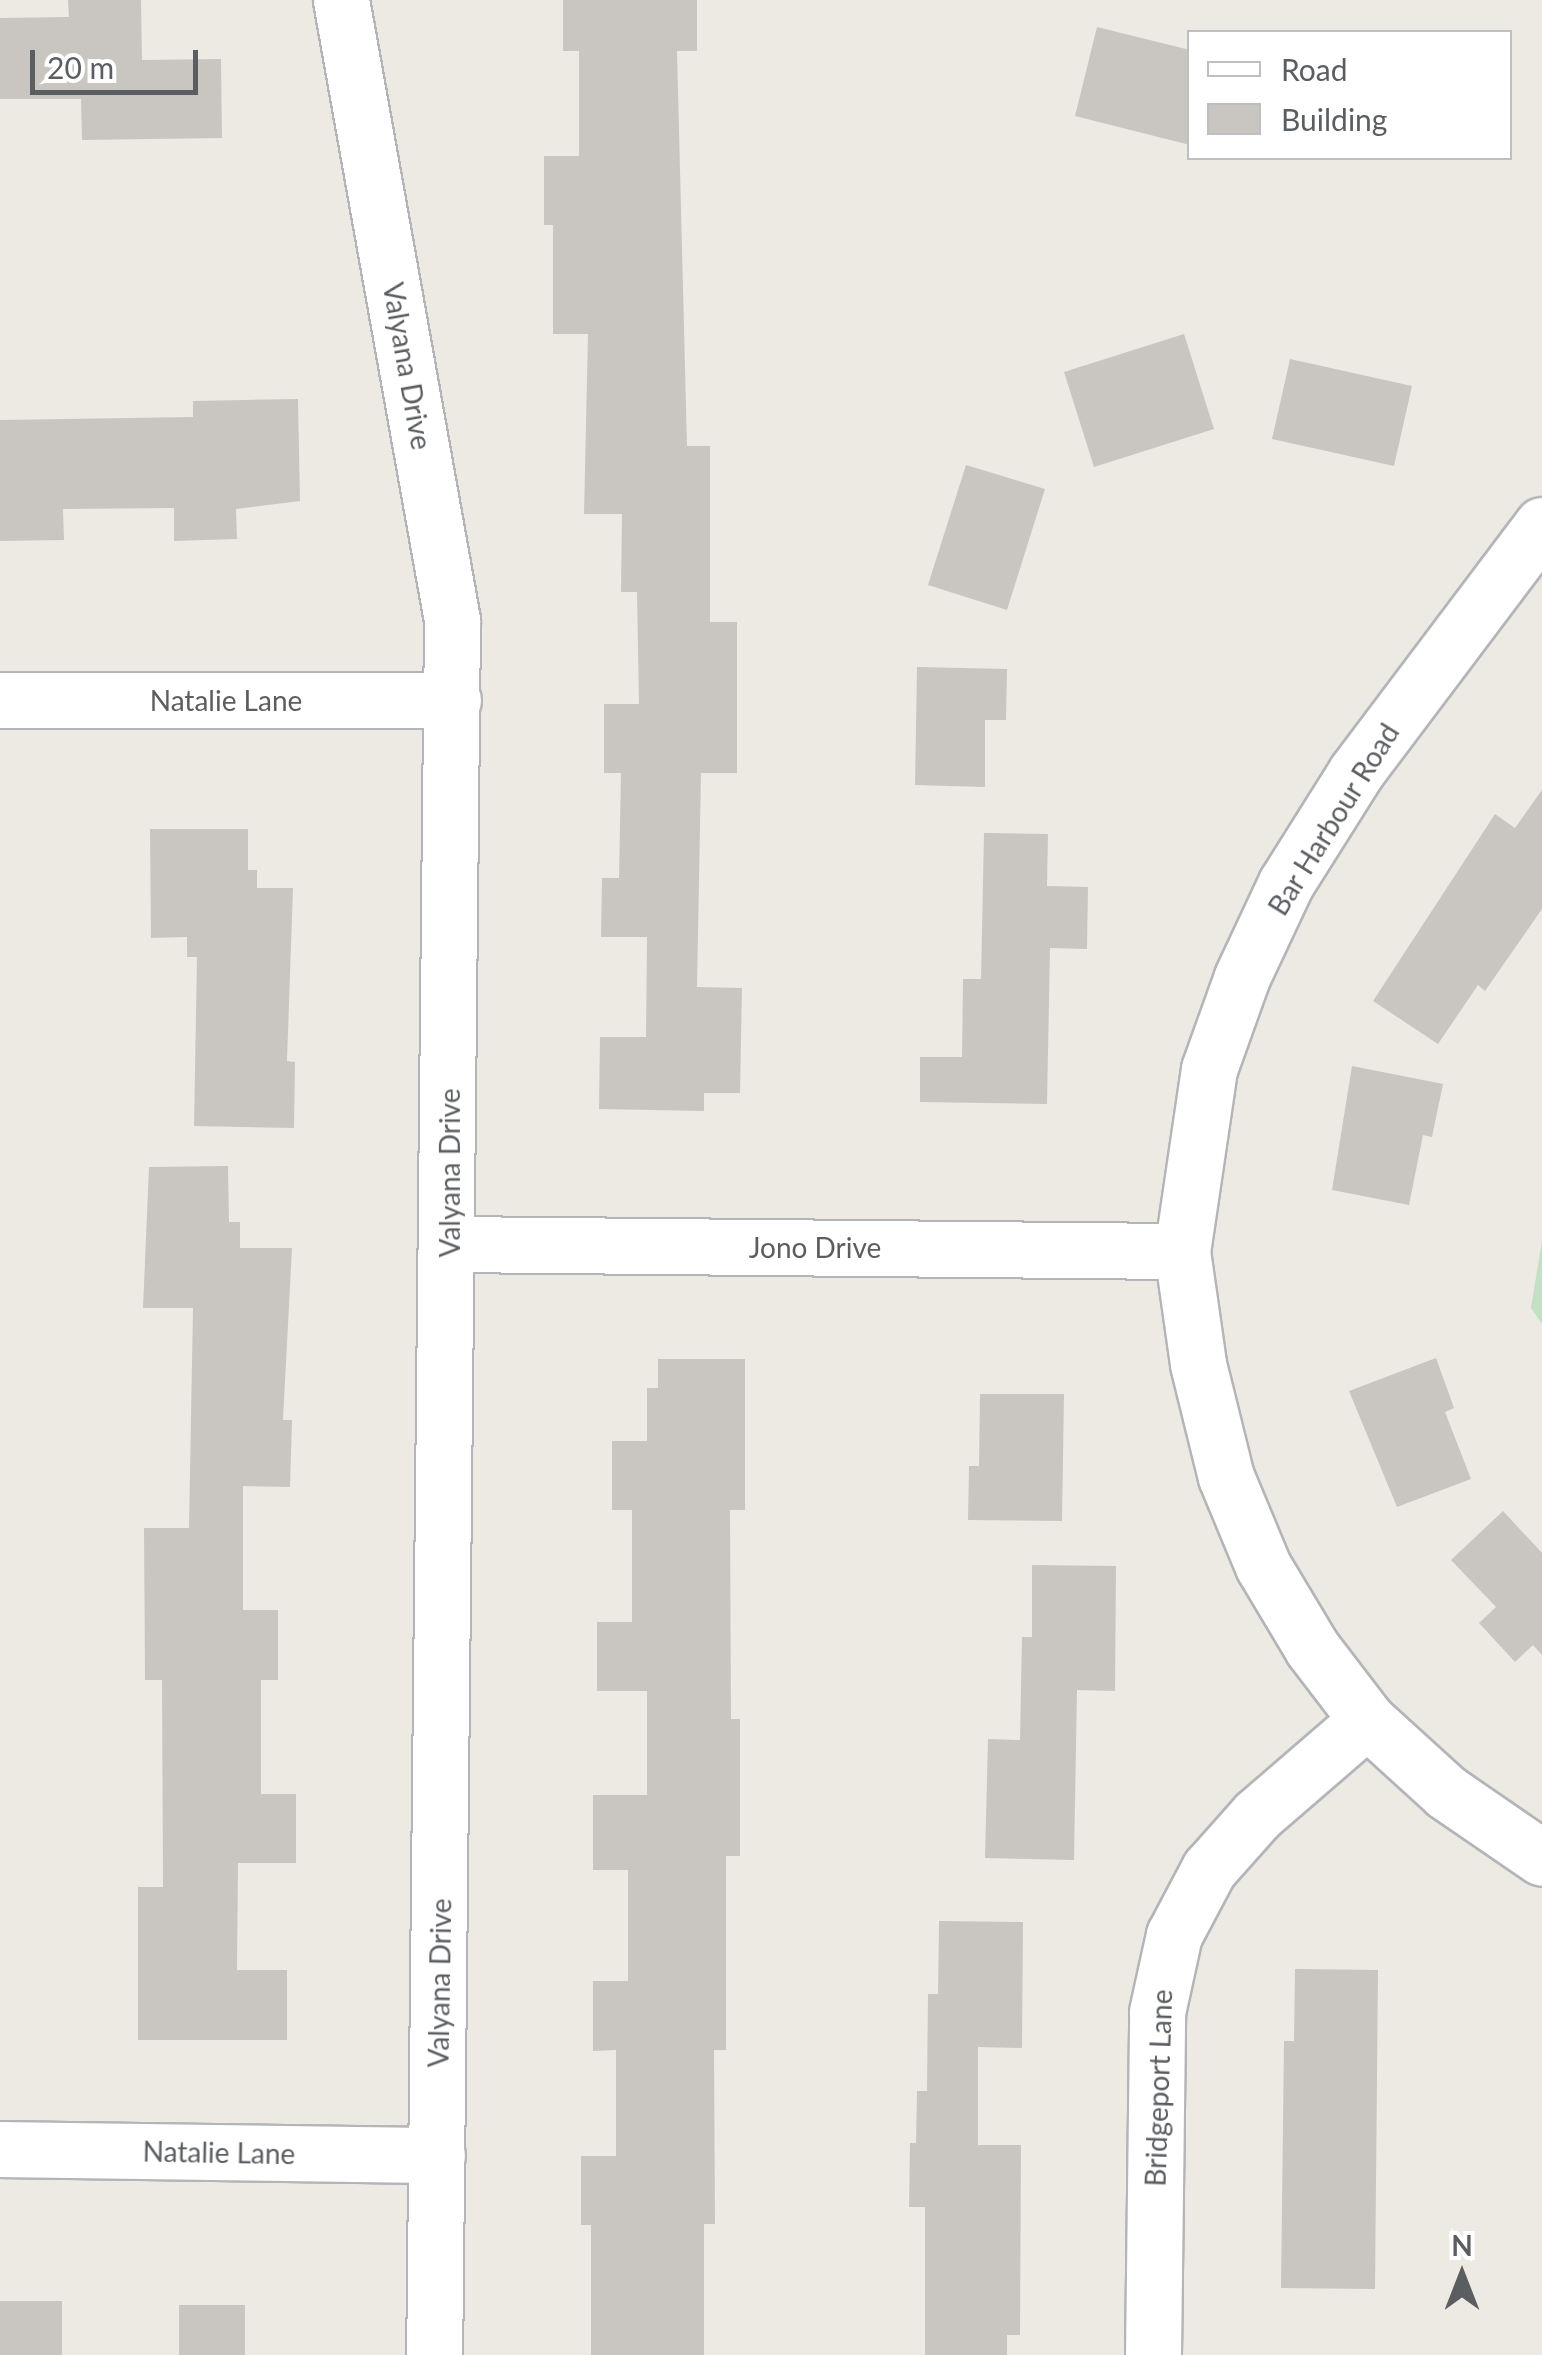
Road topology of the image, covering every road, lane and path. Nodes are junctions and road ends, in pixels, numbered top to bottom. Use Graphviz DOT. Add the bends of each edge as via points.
graph roads {
  1 [pos="341,0"];
  2 [pos="1542,525"];
  3 [pos="0,700"];
  4 [pos="452,700"];
  5 [pos="448,1244"];
  6 [pos="1182,1250"];
  7 [pos="1367,1720"];
  8 [pos="1542,1858"];
  9 [pos="0,2149"];
  10 [pos="437,2155"];
  11 [pos="434,2355"];
  12 [pos="1153,2355"];
  1 -- 4 [label="street, Valyana Drive" via="444,561"];
  2 -- 6 [label="street, Bar Harbour Road" via="1356,772 1286,883 1209,1069"];
  3 -- 4 [label="street, Natalie Lane"];
  4 -- 5 [label="street, Valyana Drive"];
  5 -- 6 [label="street, Jono Drive"];
  5 -- 10 [label="street, Valyana Drive"];
  6 -- 7 [label="street, Bar Harbour Road" via="1198,1364 1226,1477 1263,1566 1312,1648"];
  7 -- 8 [label="street, Bar Harbour Road" via="1446,1792"];
  7 -- 12 [label="street, Bridgeport Lane" via="1257,1815 1209,1869 1174,1935 1157,2012"];
  9 -- 10 [label="street, Natalie Lane"];
  10 -- 11 [label="street, Valyana Drive"];
}
